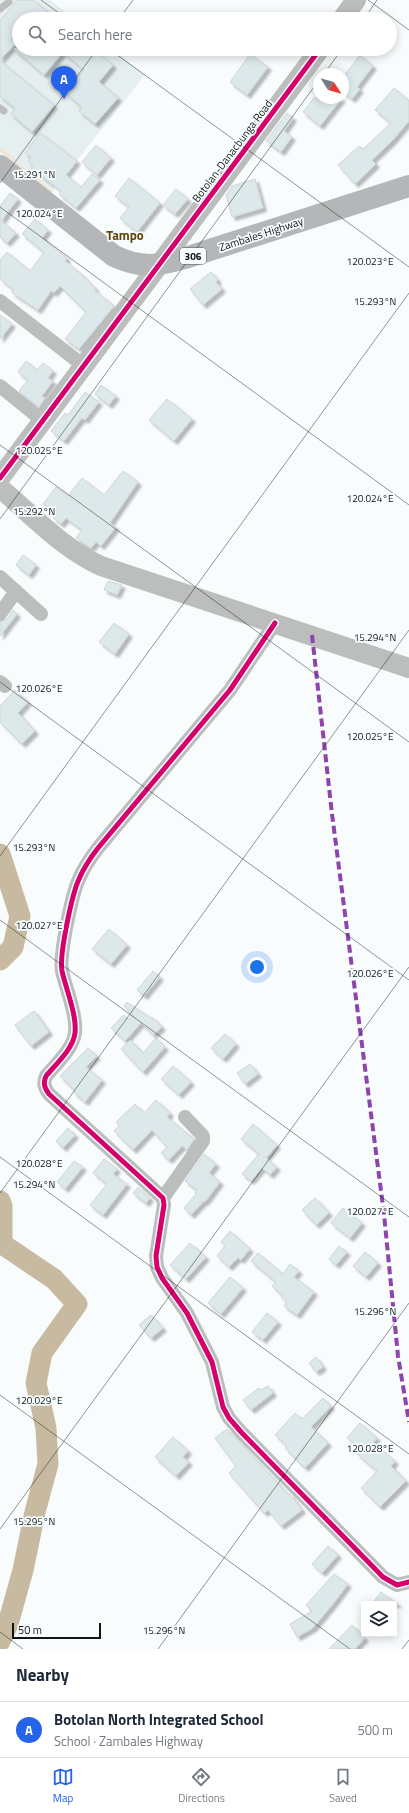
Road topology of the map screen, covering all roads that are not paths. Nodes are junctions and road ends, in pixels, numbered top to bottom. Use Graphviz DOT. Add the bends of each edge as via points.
graph roads {
  1 [pos="356,0"];
  2 [pos="9,2"];
  3 [pos="0,9"];
  4 [pos="347,12"];
  5 [pos="315,56"];
  6 [pos="0,166"];
  7 [pos="409,186"];
  8 [pos="160,265"];
  9 [pos="0,301"];
  10 [pos="84,366"];
  11 [pos="0,386"];
  12 [pos="42,420"];
  13 [pos="0,478"];
  14 [pos="0,488"];
  15 [pos="0,577"];
  16 [pos="16,591"];
  17 [pos="0,614"];
  18 [pos="41,614"];
  19 [pos="275,623"];
  20 [pos="409,668"];
  21 [pos="185,1117"];
  22 [pos="163,1198"];
  23 [pos="409,1582"];
  1 -- 4 [label="street"];
  2 -- 3 [label="lane"];
  5 -- 8 [label="street, Botolan-Danacbunga Road"];
  6 -- 8 [label="main road, Zambales Highway / 306" via="114,256 129,263"];
  7 -- 8 [label="main road, Zambales Highway / 306"];
  8 -- 10 [label="street, Botolan-Danacbunga Road"];
  9 -- 10 [label="street"];
  10 -- 12 [label="street, Botolan-Danacbunga Road"];
  11 -- 12 [label="street"];
  12 -- 13 [label="street, Botolan-Danacbunga Road"];
  14 -- 19 [label="street" via="86,559"];
  15 -- 16 [label="street"];
  16 -- 17 [label="street"];
  16 -- 18 [label="street"];
  19 -- 20 [label="street"];
  19 -- 22 [label="street" via="230,690 89,860 78,880 65,932 61,969 75,1034 73,1042 46,1076 45,1087 49,1094"];
  21 -- 22 [label="street" via="203,1136 203,1142"];
  22 -- 23 [label="street" via="157,1266 162,1278 187,1313 212,1362 229,1418 382,1577 397,1585"];
}
